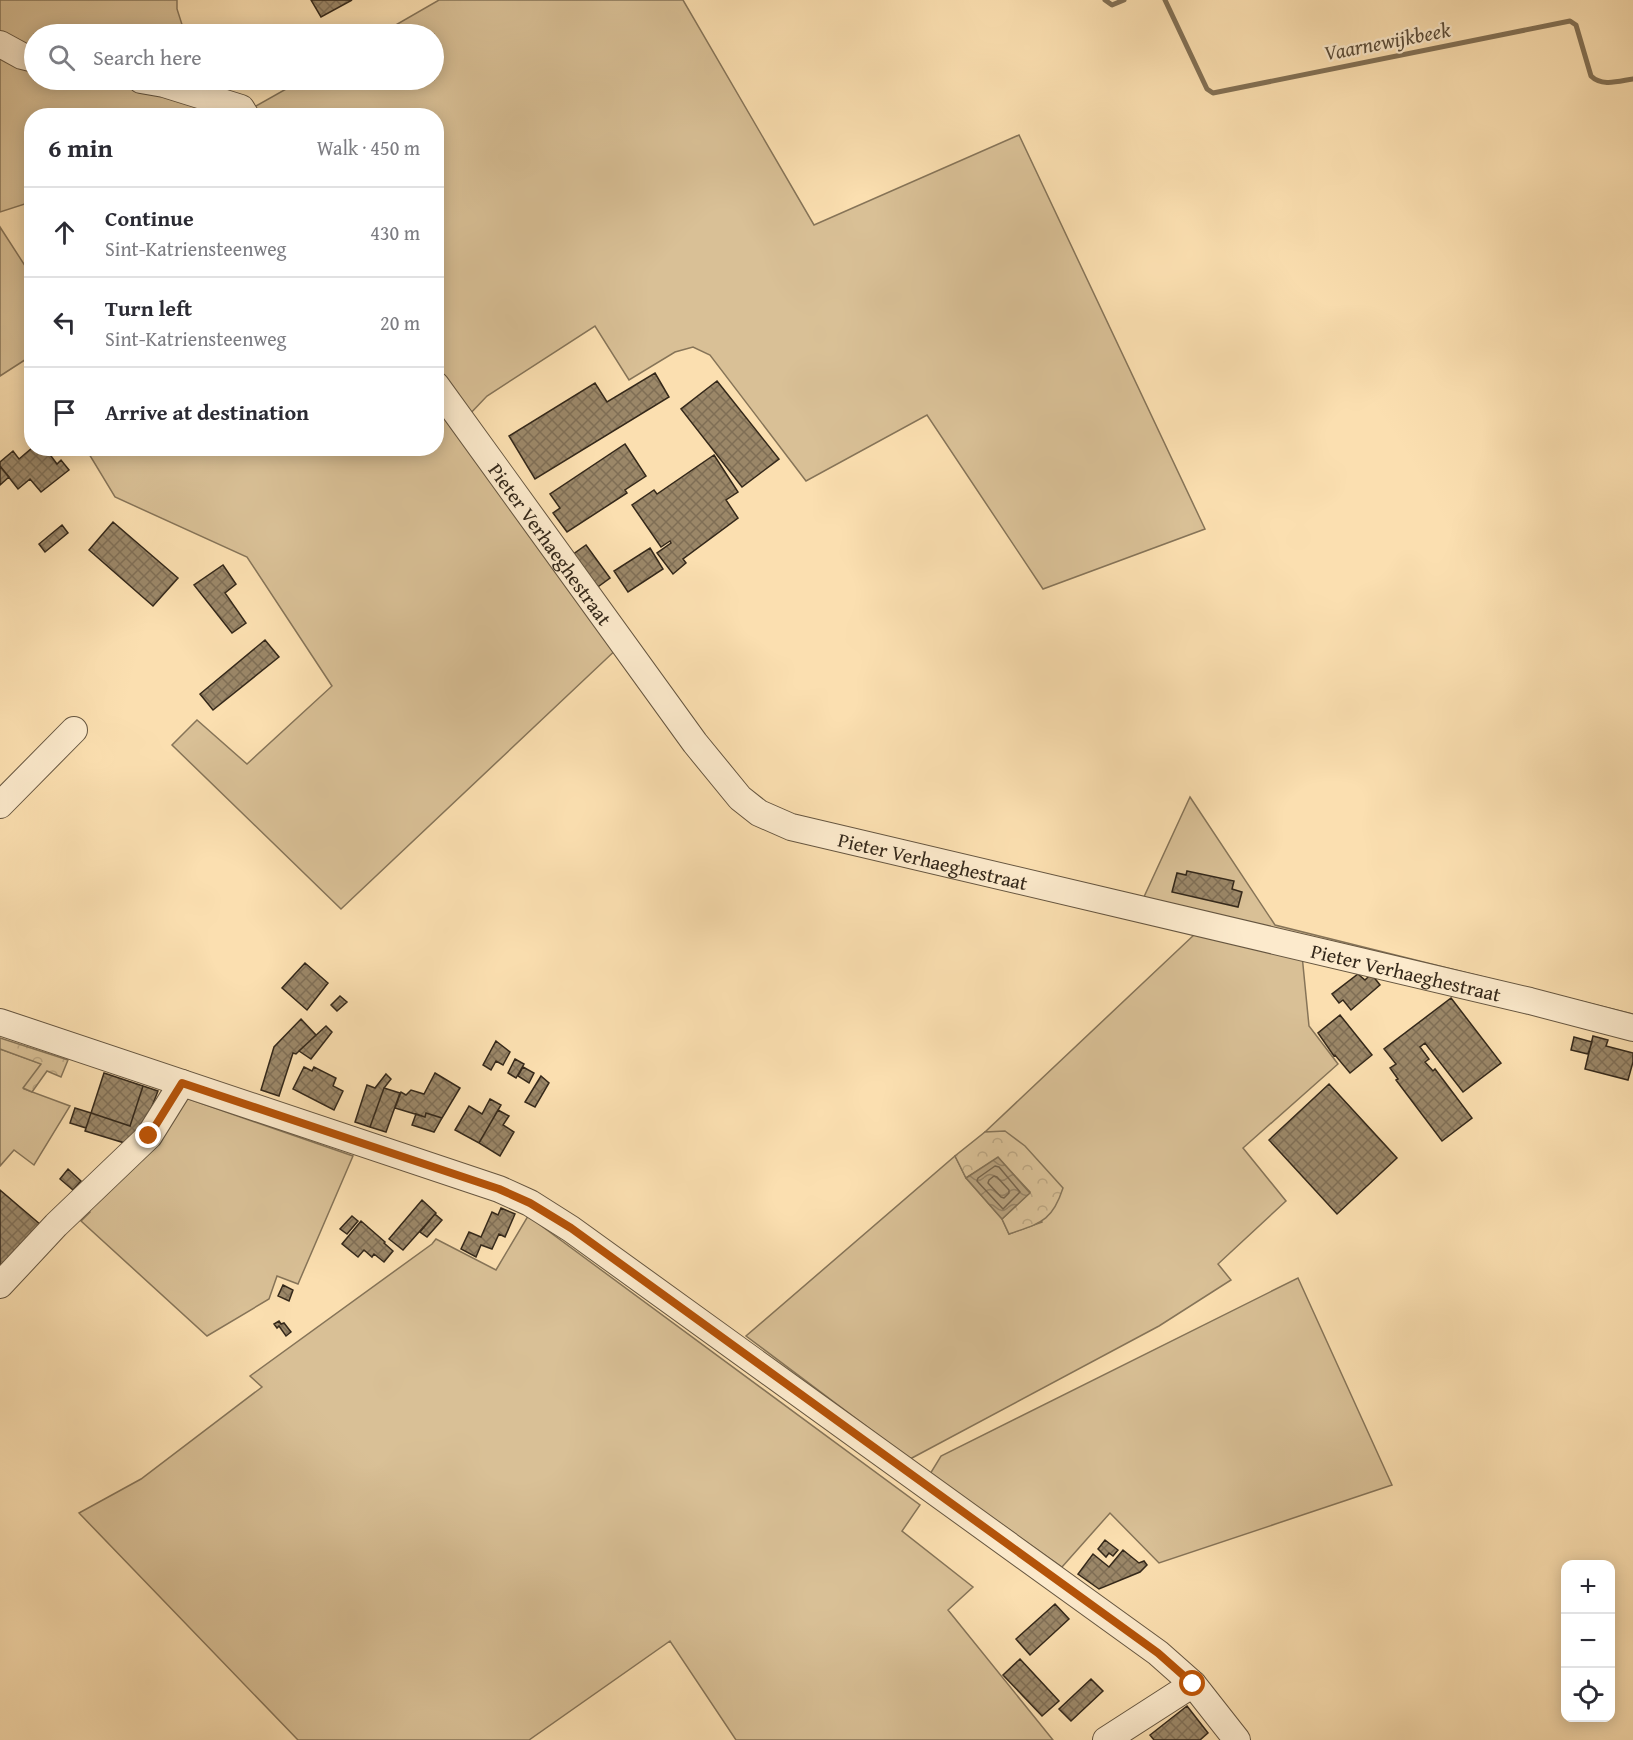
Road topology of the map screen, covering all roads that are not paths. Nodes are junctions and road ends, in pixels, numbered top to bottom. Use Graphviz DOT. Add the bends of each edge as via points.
graph roads {
  1 [pos="0,44"];
  2 [pos="24,56"];
  3 [pos="181,90"];
  4 [pos="233,108"];
  5 [pos="444,396"];
  6 [pos="74,730"];
  7 [pos="0,804"];
  8 [pos="0,1023"];
  9 [pos="1633,1028"];
  10 [pos="182,1083"];
  11 [pos="0,1285"];
  12 [pos="1193,1684"];
  13 [pos="1106,1740"];
  14 [pos="1237,1740"];
  1 -- 2 [label="street"];
  3 -- 4 [label="street"];
  5 -- 9 [label="street, Pieter Verhaeghestraat" via="695,743 740,798 759,813 791,826"];
  6 -- 7 [label="street"];
  8 -- 10 [label="street"];
  10 -- 11 [label="street" via="149,1136"];
  10 -- 12 [label="street" via="499,1189 530,1203 571,1228 1158,1653"];
  12 -- 13 [label="street"];
  12 -- 14 [label="street"];
}
